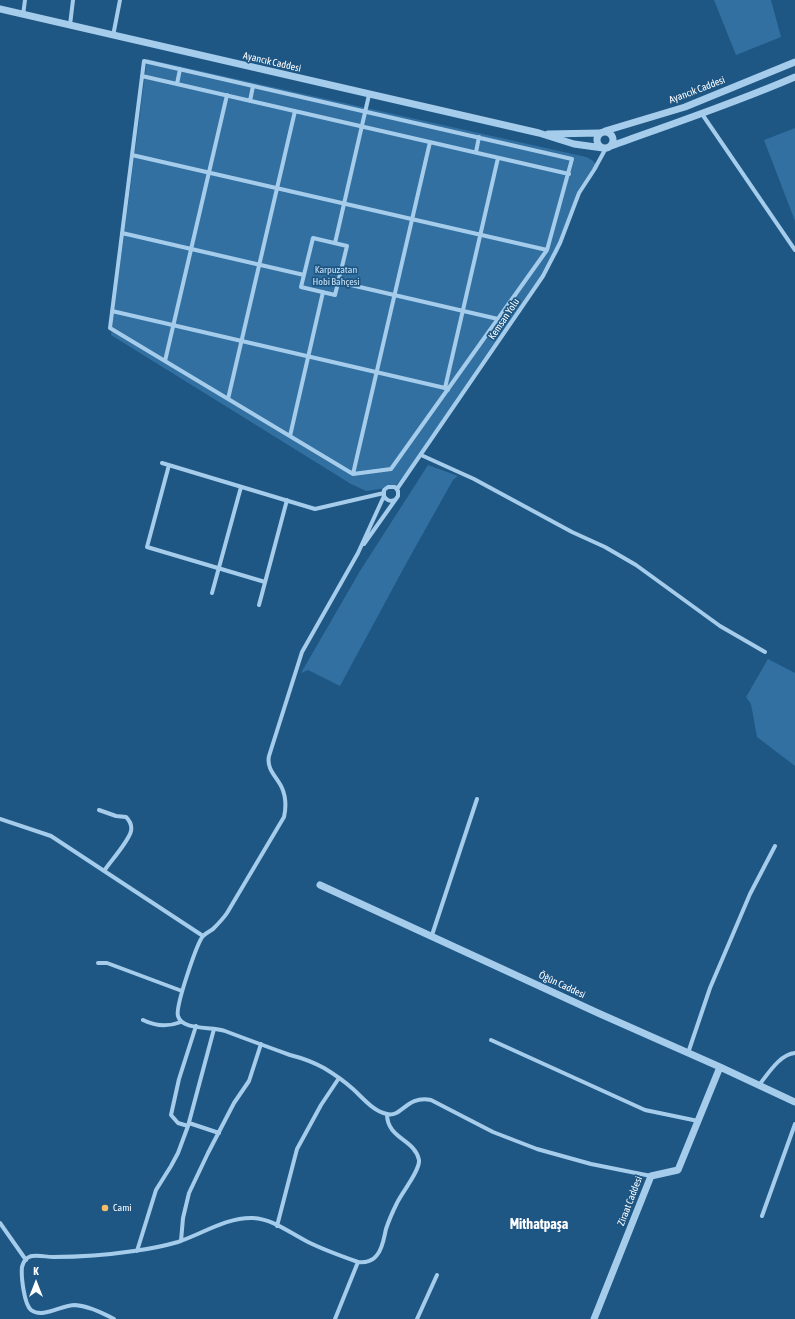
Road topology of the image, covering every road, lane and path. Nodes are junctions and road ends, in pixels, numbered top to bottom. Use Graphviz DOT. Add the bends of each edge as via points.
graph roads {
  1 [pos="26,0"];
  2 [pos="73,0"];
  3 [pos="120,0"];
  4 [pos="0,9"];
  5 [pos="23,14"];
  6 [pos="70,26"];
  7 [pos="113,36"];
  8 [pos="795,62"];
  9 [pos="180,69"];
  10 [pos="142,76"];
  11 [pos="795,76"];
  12 [pos="177,84"];
  13 [pos="253,86"];
  14 [pos="227,95"];
  15 [pos="369,95"];
  16 [pos="250,101"];
  17 [pos="295,111"];
  18 [pos="365,111"];
  19 [pos="702,114"];
  20 [pos="362,126"];
  21 [pos="603,132"];
  22 [pos="539,133"];
  23 [pos="479,137"];
  24 [pos="430,142"];
  25 [pos="606,147"];
  26 [pos="476,152"];
  27 [pos="132,155"];
  28 [pos="498,158"];
  29 [pos="209,172"];
  30 [pos="569,174"];
  31 [pos="277,188"];
  32 [pos="344,203"];
  33 [pos="412,219"];
  34 [pos="122,233"];
  35 [pos="480,234"];
  36 [pos="335,243"];
  37 [pos="191,249"];
  38 [pos="547,250"];
  39 [pos="795,250"];
  40 [pos="259,264"];
  41 [pos="304,275"];
  42 [pos="338,282"];
  43 [pos="323,292"];
  44 [pos="394,295"];
  45 [pos="463,311"];
  46 [pos="112,312"];
  47 [pos="498,319"];
  48 [pos="174,326"];
  49 [pos="242,341"];
  50 [pos="308,356"];
  51 [pos="165,361"];
  52 [pos="377,372"];
  53 [pos="446,389"];
  54 [pos="228,399"];
  55 [pos="290,436"];
  56 [pos="421,454"];
  57 [pos="162,463"];
  58 [pos="169,465"];
  59 [pos="353,474"];
  60 [pos="241,486"];
  61 [pos="397,489"];
  62 [pos="384,494"];
  63 [pos="287,500"];
  64 [pos="394,500"];
  65 [pos="358,552"];
  66 [pos="219,568"];
  67 [pos="266,582"];
  68 [pos="212,593"];
  69 [pos="259,605"];
  70 [pos="765,652"];
  71 [pos="477,799"];
  72 [pos="99,810"];
  73 [pos="0,819"];
  74 [pos="775,846"];
  75 [pos="104,871"];
  76 [pos="320,884"];
  77 [pos="203,936"];
  78 [pos="432,936"];
  79 [pos="98,963"];
  80 [pos="182,991"];
  81 [pos="142,1020"];
  82 [pos="181,1022"];
  83 [pos="196,1026"];
  84 [pos="214,1029"];
  85 [pos="491,1040"];
  86 [pos="261,1044"];
  87 [pos="688,1053"];
  88 [pos="795,1053"];
  89 [pos="720,1067"];
  90 [pos="339,1078"];
  91 [pos="759,1085"];
  92 [pos="795,1102"];
  93 [pos="387,1114"];
  94 [pos="698,1120"];
  95 [pos="795,1124"];
  96 [pos="188,1125"];
  97 [pos="219,1133"];
  98 [pos="651,1176"];
  99 [pos="762,1216"];
  100 [pos="0,1223"];
  101 [pos="277,1226"];
  102 [pos="181,1241"];
  103 [pos="137,1251"];
  104 [pos="26,1260"];
  105 [pos="358,1262"];
  106 [pos="437,1275"];
  107 [pos="114,1319"];
  108 [pos="335,1319"];
  109 [pos="417,1319"];
  110 [pos="594,1319"];
  1 -- 5 [label="street"];
  2 -- 6 [label="street"];
  3 -- 7 [label="street"];
  4 -- 5 [label="street, Ayancık Caddesi"];
  5 -- 6 [label="street, Ayancık Caddesi"];
  6 -- 7 [label="street, Ayancık Caddesi"];
  7 -- 15 [label="street, Ayancık Caddesi"];
  8 -- 21 [label="street, Ayancık Caddesi" via="685,107"];
  9 -- 10 [label="street" via="144,61"];
  9 -- 12 [label="street"];
  9 -- 13 [label="street"];
  10 -- 12 [label="street"];
  10 -- 27 [label="street"];
  11 -- 19 [label="street, Ayancık Caddesi"];
  12 -- 14 [label="street"];
  13 -- 16 [label="street"];
  13 -- 18 [label="street"];
  14 -- 16 [label="street"];
  14 -- 29 [label="street"];
  15 -- 18 [label="street"];
  15 -- 22 [label="street, Ayancık Caddesi"];
  16 -- 17 [label="street"];
  17 -- 20 [label="street"];
  17 -- 31 [label="street"];
  18 -- 20 [label="street"];
  18 -- 23 [label="street"];
  19 -- 25 [label="street, Ayancık Caddesi"];
  19 -- 39 [label="street"];
  20 -- 24 [label="street"];
  20 -- 32 [label="street"];
  21 -- 22 [label="street, Ayancık Caddesi"];
  21 -- 25 [label="street" via="597,140 599,145"];
  21 -- 25 [label="street" via="610,133 614,142"];
  22 -- 25 [label="street, Ayancık Caddesi" via="574,144"];
  23 -- 26 [label="street"];
  23 -- 30 [label="street" via="572,159"];
  24 -- 26 [label="street"];
  24 -- 33 [label="street"];
  25 -- 56 [label="street, Kemsan Yolu" via="579,193 560,243 543,276"];
  26 -- 28 [label="street"];
  27 -- 29 [label="street"];
  27 -- 34 [label="street"];
  28 -- 30 [label="street"];
  28 -- 35 [label="street"];
  29 -- 31 [label="street"];
  29 -- 37 [label="street"];
  30 -- 38 [label="street"];
  31 -- 32 [label="street"];
  31 -- 40 [label="street"];
  32 -- 33 [label="street"];
  32 -- 36 [label="street"];
  33 -- 35 [label="street"];
  33 -- 44 [label="street"];
  34 -- 37 [label="street"];
  34 -- 46 [label="street"];
  35 -- 38 [label="street"];
  35 -- 45 [label="street"];
  36 -- 41 [label="street" via="313,238"];
  36 -- 42 [label="street" via="347,246"];
  37 -- 40 [label="street"];
  37 -- 48 [label="street"];
  38 -- 47 [label="street"];
  40 -- 41 [label="street"];
  40 -- 49 [label="street"];
  41 -- 43 [label="street" via="301,287"];
  42 -- 43 [label="street" via="335,295"];
  42 -- 44 [label="street"];
  43 -- 50 [label="street"];
  44 -- 45 [label="street"];
  44 -- 52 [label="street"];
  45 -- 47 [label="street"];
  45 -- 53 [label="street"];
  46 -- 48 [label="street"];
  46 -- 51 [label="street" via="110,328"];
  47 -- 53 [label="street"];
  48 -- 49 [label="street"];
  48 -- 51 [label="street"];
  49 -- 50 [label="street"];
  49 -- 54 [label="street"];
  50 -- 52 [label="street"];
  50 -- 55 [label="street"];
  51 -- 54 [label="street"];
  52 -- 53 [label="street"];
  52 -- 59 [label="street"];
  53 -- 59 [label="street" via="391,470"];
  54 -- 55 [label="street"];
  55 -- 59 [label="street"];
  56 -- 61 [label="street, Kemsan Yolu"];
  56 -- 70 [label="street" via="621,556 720,626"];
  57 -- 58 [label="street"];
  58 -- 60 [label="street"];
  58 -- 66 [label="street" via="147,547"];
  60 -- 63 [label="street"];
  60 -- 66 [label="street"];
  61 -- 62 [label="street" via="393,486 388,487"];
  61 -- 64 [label="street" via="398,494"];
  62 -- 63 [label="street" via="316,509"];
  62 -- 64 [label="street" via="389,501"];
  62 -- 65 [label="street"];
  63 -- 67 [label="street"];
  64 -- 65 [label="street"];
  65 -- 77 [label="street" via="302,652 269,756 269,767 284,792 284,817 227,913"];
  66 -- 67 [label="street"];
  66 -- 68 [label="street"];
  67 -- 69 [label="street"];
  71 -- 78 [label="street"];
  72 -- 75 [label="street" via="126,817 131,826 130,836"];
  73 -- 75 [label="street" via="51,836"];
  74 -- 87 [label="street" via="750,894 710,988"];
  75 -- 77 [label="street"];
  76 -- 78 [label="street, Öğün Caddesi"];
  77 -- 80 [label="street"];
  78 -- 87 [label="street, Öğün Caddesi"];
  79 -- 80 [label="street" via="108,963"];
  80 -- 82 [label="street" via="177,1013"];
  81 -- 82 [label="street" via="164,1026"];
  82 -- 83 [label="street"];
  83 -- 84 [label="street"];
  83 -- 96 [label="street" via="178,1079 170,1115 178,1123"];
  84 -- 86 [label="street"];
  84 -- 96 [label="street"];
  85 -- 94 [label="street" via="645,1110"];
  86 -- 90 [label="street" via="316,1064"];
  86 -- 97 [label="street" via="249,1081"];
  87 -- 89 [label="street, Öğün Caddesi"];
  88 -- 91 [label="street" via="782,1058"];
  89 -- 91 [label="street, Öğün Caddesi"];
  89 -- 94 [label="street, Ziraat Caddesi"];
  90 -- 93 [label="street" via="369,1104"];
  90 -- 101 [label="street" via="321,1105 298,1149"];
  91 -- 92 [label="street, Öğün Caddesi"];
  93 -- 98 [label="street" via="399,1112 414,1100 431,1100 525,1145 591,1164"];
  93 -- 105 [label="street" via="392,1131 414,1149 419,1166 401,1194 386,1229 380,1252 370,1261"];
  94 -- 98 [label="street, Ziraat Caddesi" via="678,1170"];
  95 -- 99 [label="street"];
  96 -- 97 [label="street"];
  96 -- 103 [label="street" via="174,1160 156,1190"];
  97 -- 102 [label="street" via="186,1201"];
  98 -- 110 [label="street, Ziraat Caddesi"];
  100 -- 104 [label="street"];
  101 -- 102 [label="street" via="258,1219 238,1219"];
  101 -- 105 [label="street" via="308,1242"];
  102 -- 103 [label="street"];
  103 -- 104 [label="street" via="74,1257 32,1256"];
  104 -- 107 [label="street" via="22,1268 24,1298 31,1310 43,1313 77,1306"];
  105 -- 108 [label="street"];
  106 -- 109 [label="street"];
}
